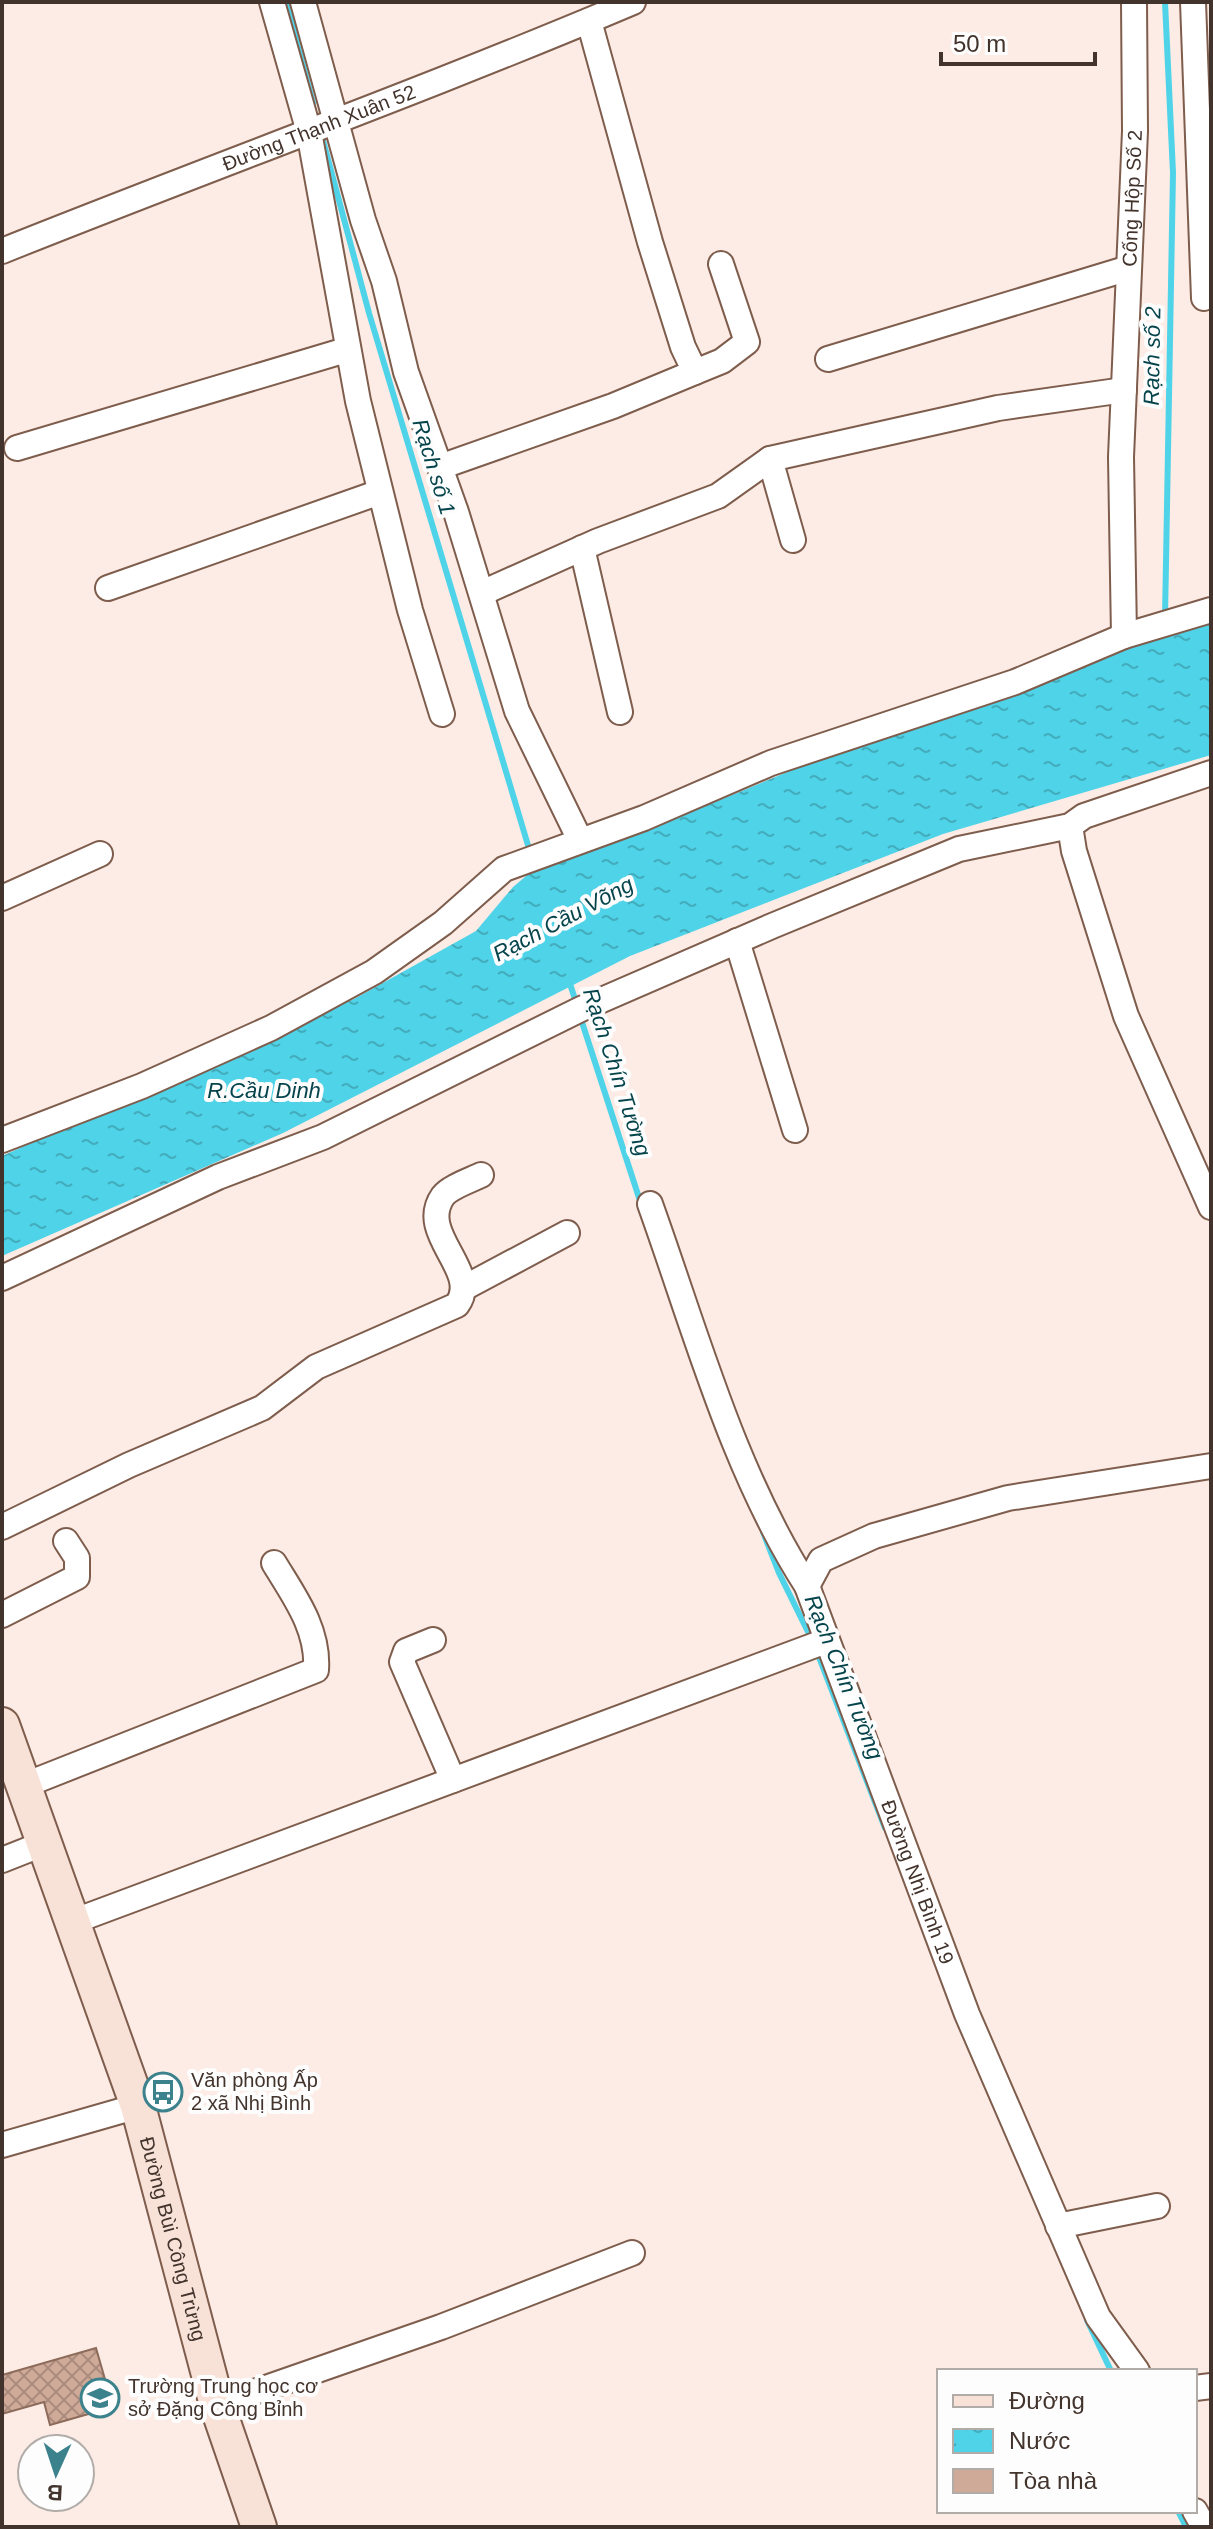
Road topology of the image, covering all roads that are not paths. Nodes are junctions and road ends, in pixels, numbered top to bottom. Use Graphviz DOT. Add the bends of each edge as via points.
graph roads {
  1 [pos="272,2"];
  2 [pos="303,2"];
  3 [pos="633,2"];
  4 [pos="1134,2"];
  5 [pos="1193,2"];
  6 [pos="589,21"];
  7 [pos="335,122"];
  8 [pos="309,132"];
  9 [pos="2,251"];
  10 [pos="721,264"];
  11 [pos="1129,268"];
  12 [pos="1211,295"];
  13 [pos="346,350"];
  14 [pos="828,359"];
  15 [pos="695,372"];
  16 [pos="1124,390"];
  17 [pos="17,448"];
  18 [pos="770,459"];
  19 [pos="440,467"];
  20 [pos="380,492"];
  21 [pos="793,540"];
  22 [pos="582,548"];
  23 [pos="108,588"];
  24 [pos="482,593"];
  25 [pos="1211,610"];
  26 [pos="1124,636"];
  27 [pos="620,712"];
  28 [pos="442,714"];
  29 [pos="1211,773"];
  30 [pos="1070,826"];
  31 [pos="580,840"];
  32 [pos="100,854"];
  33 [pos="2,898"];
  34 [pos="737,941"];
  35 [pos="795,1130"];
  36 [pos="2,1140"];
  37 [pos="481,1175"];
  38 [pos="650,1204"];
  39 [pos="1211,1207"];
  40 [pos="567,1233"];
  41 [pos="2,1278"];
  42 [pos="464,1288"];
  43 [pos="1211,1466"];
  44 [pos="2,1527"];
  45 [pos="66,1541"];
  46 [pos="274,1563"];
  47 [pos="807,1586"];
  48 [pos="2,1615"];
  49 [pos="433,1640"];
  50 [pos="818,1644"];
  51 [pos="2,1725"];
  52 [pos="453,1780"];
  53 [pos="25,1785"];
  54 [pos="45,1843"];
  55 [pos="2,1860"];
  56 [pos="72,1922"];
  57 [pos="138,2106"];
  58 [pos="2,2145"];
  59 [pos="1157,2206"];
  60 [pos="1058,2226"];
  61 [pos="632,2253"];
  62 [pos="1136,2369"];
  63 [pos="217,2405"];
  64 [pos="259,2527"];
  1 -- 8 [label="street"];
  2 -- 7 [label="street"];
  3 -- 6 [label="street, Đường Thạnh Xuân 52"];
  4 -- 11 [label="street, Cống Hộp Số 2"];
  5 -- 12 [label="street" via="1204,298"];
  6 -- 7 [label="street, Đường Thạnh Xuân 52"];
  6 -- 15 [label="street" via="655,257"];
  7 -- 8 [label="street, Đường Thạnh Xuân 52"];
  7 -- 19 [label="street" via="406,372"];
  8 -- 9 [label="street, Đường Thạnh Xuân 52"];
  8 -- 13 [label="street"];
  10 -- 15 [label="street" via="747,342"];
  11 -- 14 [label="street"];
  11 -- 16 [label="street, Cống Hộp Số 2"];
  13 -- 17 [label="street"];
  13 -- 20 [label="street"];
  15 -- 19 [label="street"];
  16 -- 18 [label="street" via="998,408"];
  16 -- 26 [label="street, Cống Hộp Số 2"];
  18 -- 21 [label="street"];
  18 -- 22 [label="street" via="718,496"];
  19 -- 24 [label="street"];
  20 -- 23 [label="street"];
  20 -- 28 [label="street"];
  22 -- 24 [label="street"];
  22 -- 27 [label="street"];
  24 -- 31 [label="street" via="517,711"];
  25 -- 26 [label="street"];
  26 -- 31 [label="street" via="1015,682 771,763"];
  29 -- 30 [label="street" via="1084,816"];
  30 -- 34 [label="street" via="959,849"];
  30 -- 39 [label="street" via="1126,1016"];
  31 -- 36 [label="street" via="504,869 443,923 374,972 271,1028"];
  32 -- 33 [label="street"];
  34 -- 35 [label="street"];
  34 -- 41 [label="street" via="574,1012 323,1137 218,1177"];
  37 -- 42 [label="street" via="444,1194 435,1215"];
  38 -- 47 [label="street, Đường Nhị Bình 19" via="727,1420 779,1543"];
  40 -- 42 [label="street"];
  42 -- 44 [label="street" via="457,1305 316,1367 262,1408"];
  43 -- 47 [label="street" via="1008,1498 874,1536 821,1560"];
  45 -- 48 [label="street" via="77,1558 77,1577"];
  46 -- 53 [label="street" via="306,1616 317,1652 316,1670"];
  47 -- 50 [label="street, Đường Nhị Bình 19"];
  49 -- 52 [label="street" via="406,1651 402,1662"];
  50 -- 52 [label="street"];
  50 -- 60 [label="street, Đường Nhị Bình 19"];
  51 -- 53 [label="street, Đường Bùi Công Trừng"];
  52 -- 56 [label="street"];
  53 -- 54 [label="street, Đường Bùi Công Trừng"];
  54 -- 55 [label="street"];
  54 -- 56 [label="street, Đường Bùi Công Trừng"];
  56 -- 57 [label="street, Đường Bùi Công Trừng"];
  57 -- 58 [label="street"];
  57 -- 63 [label="street, Đường Bùi Công Trừng"];
  59 -- 60 [label="street"];
  60 -- 62 [label="street, Đường Nhị Bình 19" via="1098,2317"];
  61 -- 63 [label="street"];
  63 -- 64 [label="street, Đường Bùi Công Trừng"];
}
